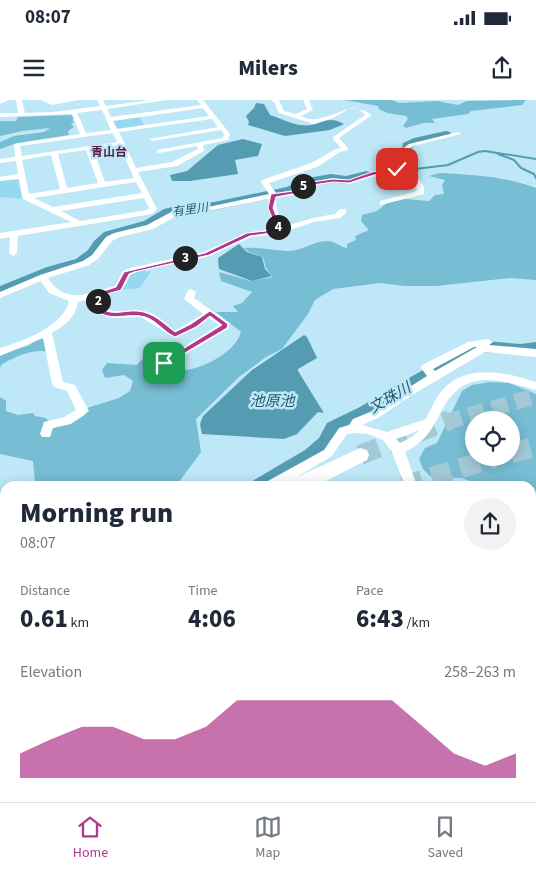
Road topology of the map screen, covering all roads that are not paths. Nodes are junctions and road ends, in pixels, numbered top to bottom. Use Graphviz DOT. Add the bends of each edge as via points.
graph roads {
  1 [pos="6,100"];
  2 [pos="19,100"];
  3 [pos="44,100"];
  4 [pos="76,100"];
  5 [pos="100,100"];
  6 [pos="164,100"];
  7 [pos="273,100"];
  8 [pos="306,100"];
  9 [pos="0,102"];
  10 [pos="52,103"];
  11 [pos="202,103"];
  12 [pos="104,108"];
  13 [pos="74,112"];
  14 [pos="22,114"];
  15 [pos="54,114"];
  16 [pos="0,115"];
  17 [pos="296,116"];
  18 [pos="213,117"];
  19 [pos="110,119"];
  20 [pos="145,127"];
  21 [pos="222,128"];
  22 [pos="116,130"];
  23 [pos="458,134"];
  24 [pos="84,135"];
  25 [pos="152,139"];
  26 [pos="121,143"];
  27 [pos="199,144"];
  28 [pos="89,148"];
  29 [pos="158,150"];
  30 [pos="54,153"];
  31 [pos="18,158"];
  32 [pos="0,161"];
  33 [pos="167,165"];
  34 [pos="134,170"];
  35 [pos="21,176"];
  36 [pos="412,177"];
  37 [pos="0,179"];
  38 [pos="139,179"];
  39 [pos="102,185"];
  40 [pos="64,191"];
  41 [pos="146,194"];
  42 [pos="273,195"];
  43 [pos="26,197"];
  44 [pos="383,203"];
  45 [pos="51,210"];
  46 [pos="343,211"];
  47 [pos="81,224"];
  48 [pos="277,231"];
  49 [pos="14,235"];
  50 [pos="0,236"];
  51 [pos="13,253"];
  52 [pos="43,277"];
  53 [pos="191,292"];
  54 [pos="0,295"];
  55 [pos="96,295"];
  56 [pos="74,300"];
  57 [pos="210,313"];
  58 [pos="47,332"];
  59 [pos="536,344"];
  60 [pos="0,352"];
  61 [pos="536,353"];
  62 [pos="164,363"];
  63 [pos="436,377"];
  64 [pos="536,386"];
  65 [pos="428,422"];
  66 [pos="353,428"];
  67 [pos="46,434"];
  68 [pos="387,437"];
  69 [pos="398,450"];
  70 [pos="360,455"];
  71 [pos="280,481"];
  72 [pos="308,481"];
  73 [pos="409,481"];
  1 -- 9 [label="street"];
  2 -- 14 [label="street"];
  3 -- 10 [label="street"];
  4 -- 10 [label="street"];
  5 -- 12 [label="street"];
  6 -- 12 [label="street"];
  7 -- 17 [label="street" via="277,101 281,112"];
  8 -- 17 [label="street" via="310,110"];
  10 -- 15 [label="street"];
  11 -- 18 [label="street"];
  11 -- 19 [label="street"];
  12 -- 13 [label="street"];
  12 -- 19 [label="street"];
  13 -- 15 [label="street"];
  13 -- 24 [label="street"];
  14 -- 15 [label="street"];
  14 -- 16 [label="street"];
  17 -- 42 [label="street" via="314,122 351,106 369,115 335,138 346,149 338,150 314,165 265,182"];
  18 -- 20 [label="street"];
  18 -- 21 [label="street"];
  19 -- 22 [label="street"];
  20 -- 22 [label="street"];
  20 -- 25 [label="street"];
  21 -- 25 [label="street"];
  21 -- 27 [label="street" via="228,136 226,139"];
  22 -- 24 [label="street"];
  22 -- 26 [label="street"];
  23 -- 42 [label="street" via="410,145 405,150 402,166 397,169 349,182 333,180 305,184 296,192"];
  24 -- 31 [label="street" via="17,144"];
  25 -- 29 [label="street"];
  26 -- 28 [label="street"];
  26 -- 34 [label="street"];
  27 -- 29 [label="street"];
  27 -- 33 [label="street" via="202,150"];
  28 -- 30 [label="street"];
  28 -- 39 [label="street"];
  29 -- 33 [label="street"];
  30 -- 31 [label="street"];
  30 -- 40 [label="street"];
  31 -- 32 [label="street"];
  31 -- 35 [label="street"];
  33 -- 34 [label="street"];
  34 -- 38 [label="street"];
  35 -- 37 [label="street"];
  35 -- 43 [label="street"];
  36 -- 44 [label="street" via="421,192"];
  38 -- 39 [label="street"];
  38 -- 41 [label="street"];
  39 -- 40 [label="street"];
  40 -- 43 [label="street"];
  41 -- 45 [label="street"];
  41 -- 47 [label="street" via="153,209 149,212"];
  42 -- 48 [label="street" via="271,208"];
  42 -- 52 [label="street" via="176,212 150,227 109,239 86,263"];
  43 -- 45 [label="street"];
  45 -- 47 [label="street"];
  46 -- 48 [label="street" via="337,216"];
  47 -- 49 [label="street"];
  48 -- 55 [label="street" via="249,235 207,254 133,270 126,273 119,288"];
  49 -- 50 [label="street"];
  49 -- 51 [label="street"];
  52 -- 54 [label="street"];
  52 -- 56 [label="street" via="52,291"];
  53 -- 57 [label="street" via="189,299"];
  55 -- 56 [label="street"];
  55 -- 57 [label="street" via="99,310 108,316 137,313 150,316 175,335"];
  56 -- 58 [label="street" via="70,314"];
  57 -- 62 [label="street" via="225,326"];
  58 -- 60 [label="street" via="23,345"];
  58 -- 67 [label="street" via="58,384 71,388 84,411 67,421 48,425"];
  59 -- 63 [label="street" via="472,344 426,368"];
  61 -- 63 [label="street" via="484,348"];
  63 -- 66 [label="street" via="357,422"];
  64 -- 65 [label="street" via="500,375 462,381 445,394"];
  65 -- 68 [label="street"];
  65 -- 69 [label="street" via="420,437"];
  66 -- 68 [label="street"];
  66 -- 71 [label="street" via="343,431 328,453"];
  68 -- 69 [label="street"];
  69 -- 73 [label="street"];
  70 -- 72 [label="highway"];
}
